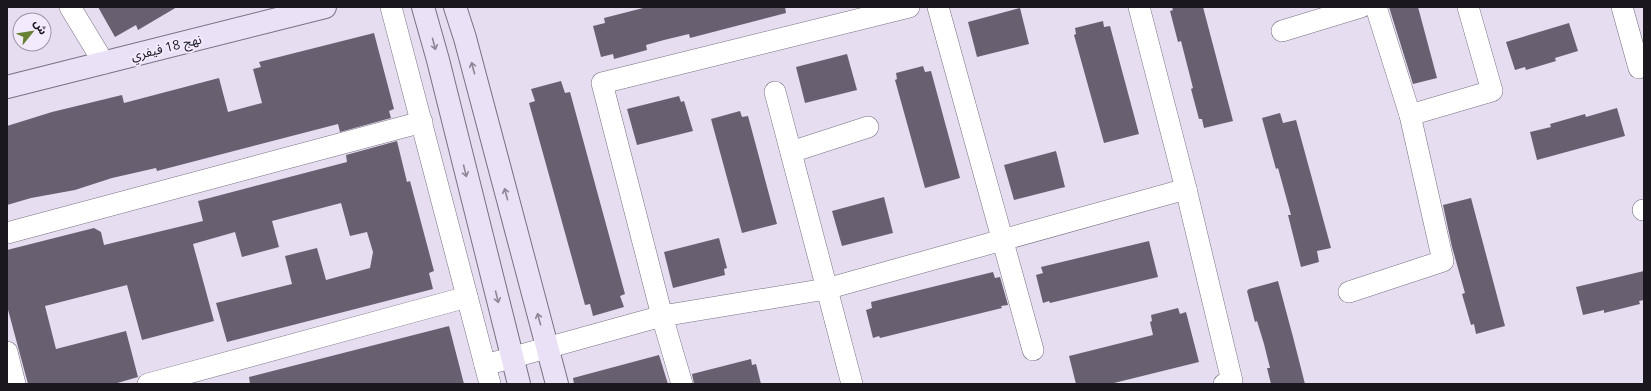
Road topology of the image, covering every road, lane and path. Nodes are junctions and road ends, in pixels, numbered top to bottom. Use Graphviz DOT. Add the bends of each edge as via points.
graph roads {
  1 [pos="70,7"];
  2 [pos="325,7"];
  3 [pos="391,7"];
  4 [pos="423,7"];
  5 [pos="455,7"];
  6 [pos="909,7"];
  7 [pos="938,7"];
  8 [pos="1139,7"];
  9 [pos="1361,7"];
  10 [pos="1376,7"];
  11 [pos="1468,7"];
  12 [pos="1622,7"];
  13 [pos="1282,31"];
  14 [pos="104,63"];
  15 [pos="1639,68"];
  16 [pos="7,87"];
  17 [pos="775,92"];
  18 [pos="1410,115"];
  19 [pos="422,122"];
  20 [pos="868,127"];
  21 [pos="791,152"];
  22 [pos="1186,189"];
  23 [pos="7,233"];
  24 [pos="1002,240"];
  25 [pos="826,289"];
  26 [pos="1349,292"];
  27 [pos="467,297"];
  28 [pos="662,316"];
  29 [pos="546,347"];
  30 [pos="1032,350"];
  31 [pos="7,352"];
  32 [pos="512,357"];
  33 [pos="487,374"];
  34 [pos="1230,383"];
  35 [pos="15,384"];
  36 [pos="148,384"];
  37 [pos="519,384"];
  38 [pos="557,384"];
  39 [pos="682,384"];
  40 [pos="852,384"];
  1 -- 14 [label="street"];
  2 -- 14 [label="main road, نهج 18 فيفري"];
  3 -- 19 [label="street"];
  4 -- 32 [label="main road, one-way"];
  29 -- 5 [label="main road, one-way"];
  6 -- 28 [label="street" via="602,83"];
  7 -- 24 [label="street"];
  8 -- 22 [label="street"];
  9 -- 13 [label="street"];
  10 -- 18 [label="street"];
  11 -- 18 [label="street" via="1492,91"];
  12 -- 15 [label="street"];
  14 -- 16 [label="main road, نهج 18 فيفري"];
  17 -- 21 [label="street"];
  18 -- 26 [label="street" via="1443,261"];
  19 -- 23 [label="street"];
  19 -- 27 [label="street"];
  20 -- 21 [label="street"];
  21 -- 25 [label="street"];
  22 -- 24 [label="street"];
  22 -- 34 [label="street"];
  24 -- 25 [label="street"];
  24 -- 30 [label="street"];
  25 -- 28 [label="street"];
  25 -- 40 [label="street"];
  27 -- 33 [label="street"];
  27 -- 36 [label="street"];
  28 -- 29 [label="street"];
  28 -- 39 [label="street"];
  29 -- 32 [label="street"];
  29 -- 38 [label="main road"];
  31 -- 35 [label="street"];
  32 -- 33 [label="street"];
  32 -- 37 [label="main road"];
}
